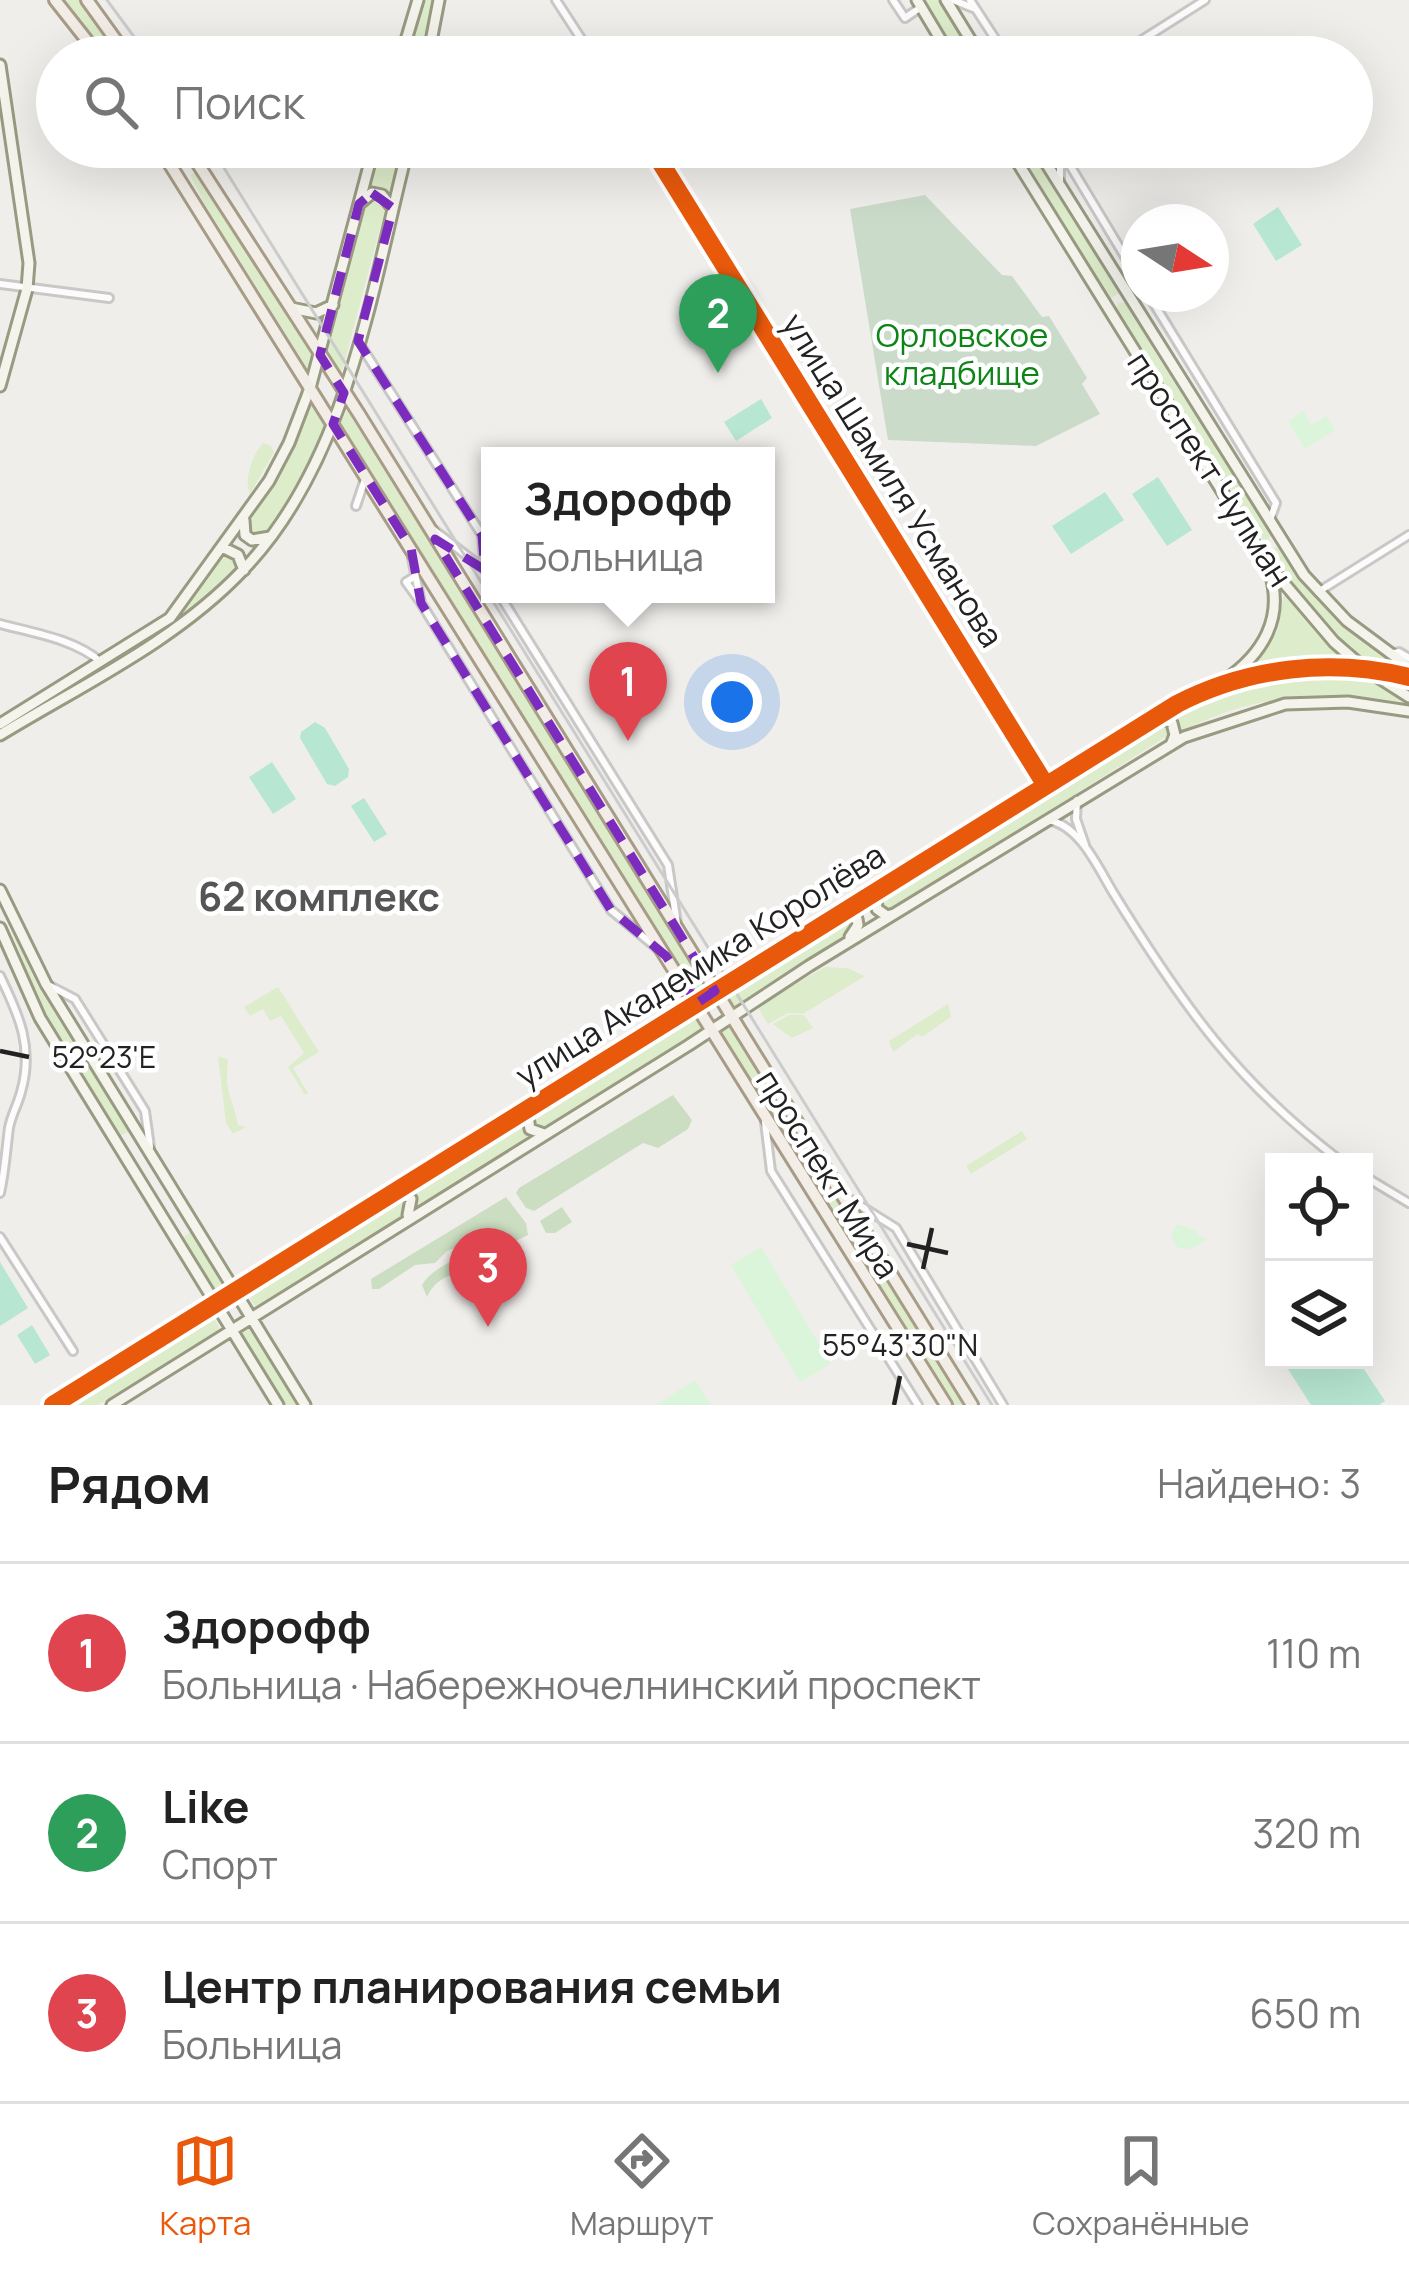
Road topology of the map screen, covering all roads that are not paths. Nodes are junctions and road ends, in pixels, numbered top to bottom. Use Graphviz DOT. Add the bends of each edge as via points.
graph roads {
  1 [pos="55,0"];
  2 [pos="87,0"];
  3 [pos="418,0"];
  4 [pos="439,0"];
  5 [pos="556,0"];
  6 [pos="893,0"];
  7 [pos="949,0"];
  8 [pos="970,0"];
  9 [pos="1205,0"];
  10 [pos="919,3"];
  11 [pos="976,9"];
  12 [pos="83,36"];
  13 [pos="113,36"];
  14 [pos="407,36"];
  15 [pos="432,36"];
  16 [pos="579,36"];
  17 [pos="939,36"];
  18 [pos="969,36"];
  19 [pos="993,36"];
  20 [pos="1148,36"];
  21 [pos="0,65"];
  22 [pos="6,130"];
  23 [pos="172,168"];
  24 [pos="200,168"];
  25 [pos="371,168"];
  26 [pos="402,168"];
  27 [pos="664,168"];
  28 [pos="1021,168"];
  29 [pos="1050,168"];
  30 [pos="1060,168"];
  31 [pos="1071,168"];
  32 [pos="1060,184"];
  33 [pos="358,204"];
  34 [pos="392,208"];
  35 [pos="1121,250"];
  36 [pos="0,284"];
  37 [pos="1121,284"];
  38 [pos="27,289"];
  39 [pos="1121,297"];
  40 [pos="109,298"];
  41 [pos="333,304"];
  42 [pos="291,308"];
  43 [pos="1110,312"];
  44 [pos="1138,312"];
  45 [pos="1159,312"];
  46 [pos="1149,329"];
  47 [pos="1176,339"];
  48 [pos="358,341"];
  49 [pos="320,355"];
  50 [pos="0,386"];
  51 [pos="310,388"];
  52 [pos="344,393"];
  53 [pos="333,424"];
  54 [pos="348,447"];
  55 [pos="321,453"];
  56 [pos="366,476"];
  57 [pos="356,506"];
  58 [pos="246,515"];
  59 [pos="1270,520"];
  60 [pos="425,523"];
  61 [pos="1277,532"];
  62 [pos="481,533"];
  63 [pos="1409,535"];
  64 [pos="270,537"];
  65 [pos="222,547"];
  66 [pos="411,548"];
  67 [pos="1257,548"];
  68 [pos="1266,562"];
  69 [pos="481,569"];
  70 [pos="244,570"];
  71 [pos="1318,592"];
  72 [pos="505,603"];
  73 [pos="0,624"];
  74 [pos="100,662"];
  75 [pos="1409,662"];
  76 [pos="1365,668"];
  77 [pos="1409,677"];
  78 [pos="1215,686"];
  79 [pos="1409,697"];
  80 [pos="1409,710"];
  81 [pos="1157,715"];
  82 [pos="0,724"];
  83 [pos="0,735"];
  84 [pos="1171,745"];
  85 [pos="1046,784"];
  86 [pos="1078,799"];
  87 [pos="1046,820"];
  88 [pos="1086,849"];
  89 [pos="881,886"];
  90 [pos="0,890"];
  91 [pos="894,914"];
  92 [pos="834,916"];
  93 [pos="0,928"];
  94 [pos="679,934"];
  95 [pos="837,949"];
  96 [pos="6,956"];
  97 [pos="666,956"];
  98 [pos="700,966"];
  99 [pos="0,976"];
  100 [pos="738,977"];
  101 [pos="681,978"];
  102 [pos="46,984"];
  103 [pos="716,991"];
  104 [pos="697,1003"];
  105 [pos="749,1005"];
  106 [pos="731,1017"];
  107 [pos="673,1018"];
  108 [pos="713,1029"];
  109 [pos="745,1040"];
  110 [pos="689,1045"];
  111 [pos="727,1051"];
  112 [pos="535,1105"];
  113 [pos="763,1107"];
  114 [pos="545,1134"];
  115 [pos="145,1143"];
  116 [pos="1330,1153"];
  117 [pos="153,1156"];
  118 [pos="128,1161"];
  119 [pos="1373,1181"];
  120 [pos="840,1192"];
  121 [pos="0,1193"];
  122 [pos="392,1193"];
  123 [pos="1409,1203"];
  124 [pos="189,1215"];
  125 [pos="405,1220"];
  126 [pos="170,1227"];
  127 [pos="0,1237"];
  128 [pos="235,1291"];
  129 [pos="216,1303"];
  130 [pos="250,1317"];
  131 [pos="232,1329"];
  132 [pos="73,1351"];
  133 [pos="72,1393"];
  134 [pos="53,1405"];
  135 [pos="66,1405"];
  136 [pos="112,1405"];
  137 [pos="278,1405"];
  138 [pos="305,1405"];
  139 [pos="918,1405"];
  140 [pos="946,1405"];
  141 [pos="972,1405"];
  142 [pos="1003,1405"];
  1 -- 12 [label="main road"];
  2 -- 13 [label="main road"];
  3 -- 14 [label="main road"];
  4 -- 15 [label="main road"];
  5 -- 16 [label="street"];
  6 -- 10 [label="street" via="904,18"];
  7 -- 11 [label="street"];
  7 -- 18 [label="main road"];
  8 -- 11 [label="street"];
  9 -- 20 [label="street"];
  10 -- 17 [label="main road"];
  11 -- 19 [label="street"];
  21 -- 22 [label="main road"];
  22 -- 38 [label="main road"];
  23 -- 51 [label="main road, проспект Мира"];
  24 -- 42 [label="main road, проспект Мира"];
  25 -- 33 [label="main road"];
  26 -- 34 [label="main road"];
  27 -- 85 [label="street, улица Шамиля Усманова"];
  28 -- 43 [label="main road, проспект Чулман"];
  29 -- 32 [label="main road, проспект Чулман"];
  30 -- 32 [label="street"];
  31 -- 35 [label="street"];
  32 -- 37 [label="main road, проспект Чулман"];
  33 -- 34 [label="main road" via="382,194"];
  33 -- 41 [label="main road"];
  34 -- 48 [label="main road"];
  36 -- 38 [label="street"];
  38 -- 40 [label="street"];
  38 -- 50 [label="main road"];
  39 -- 43 [label="main road"];
  41 -- 42 [label="main road" via="316,313"];
  41 -- 49 [label="main road"];
  42 -- 49 [label="main road, проспект Мира"];
  43 -- 67 [label="main road, проспект Чулман"];
  44 -- 46 [label="main road, проспект Чулман"];
  45 -- 47 [label="street"];
  46 -- 47 [label="street"];
  46 -- 59 [label="main road, проспект Чулман"];
  47 -- 59 [label="street" via="1276,503"];
  48 -- 52 [label="main road"];
  48 -- 62 [label="street"];
  49 -- 51 [label="main road"];
  49 -- 52 [label="main road, проспект Мира"];
  51 -- 53 [label="main road, проспект Мира"];
  51 -- 58 [label="main road"];
  52 -- 53 [label="main road"];
  52 -- 60 [label="main road, проспект Мира"];
  53 -- 54 [label="main road, проспект Мира"];
  53 -- 55 [label="main road"];
  54 -- 55 [label="main road"];
  54 -- 56 [label="main road, проспект Мира"];
  55 -- 64 [label="main road"];
  56 -- 57 [label="street"];
  56 -- 66 [label="main road, проспект Мира"];
  58 -- 64 [label="main road" via="245,535"];
  58 -- 65 [label="main road"];
  59 -- 61 [label="main road, проспект Чулман"];
  60 -- 69 [label="street"];
  60 -- 94 [label="main road, проспект Мира"];
  61 -- 67 [label="main road" via="1270,548"];
  61 -- 71 [label="main road, проспект Чулман"];
  63 -- 71 [label="street"];
  64 -- 70 [label="main road"];
  65 -- 70 [label="main road" via="238,554"];
  65 -- 74 [label="main road" via="170,618"];
  66 -- 97 [label="main road, проспект Мира"];
  66 -- 97 [label="street" via="421,603 611,910"];
  67 -- 68 [label="main road, проспект Чулман"];
  68 -- 76 [label="main road, проспект Чулман"];
  68 -- 78 [label="main road" via="1276,598 1271,630"];
  70 -- 83 [label="main road" via="164,635"];
  71 -- 75 [label="main road, проспект Чулман"];
  72 -- 94 [label="street" via="668,865"];
  73 -- 74 [label="street"];
  74 -- 82 [label="main road"];
  76 -- 77 [label="main road, улица Академика Королёва"];
  76 -- 78 [label="main road, улица Академика Королёва" via="1288,669"];
  76 -- 79 [label="main road, проспект Чулман"];
  78 -- 81 [label="main road, улица Академика Королёва"];
  80 -- 84 [label="main road, улица Академика Королёва" via="1286,704"];
  81 -- 84 [label="main road" via="1172,723"];
  81 -- 85 [label="main road, улица Академика Королёва"];
  84 -- 86 [label="main road, улица Академика Королёва"];
  85 -- 89 [label="main road, улица Академика Королёва"];
  86 -- 87 [label="main road, улица Академика Королёва"];
  86 -- 88 [label="street"];
  87 -- 88 [label="street" via="1064,824"];
  87 -- 91 [label="main road, улица Академика Королёва"];
  88 -- 116 [label="street" via="1216,1046"];
  89 -- 91 [label="main road" via="877,909"];
  89 -- 92 [label="main road, улица Академика Королёва"];
  90 -- 102 [label="main road"];
  91 -- 95 [label="main road, улица Академика Королёва"];
  92 -- 95 [label="main road" via="848,913 858,925"];
  92 -- 100 [label="main road, улица Академика Королёва"];
  93 -- 96 [label="main road"];
  94 -- 98 [label="main road, проспект Мира"];
  95 -- 105 [label="main road, улица Академика Королёва"];
  96 -- 118 [label="main road"];
  97 -- 101 [label="main road, проспект Мира"];
  98 -- 100 [label="main road" via="718,979"];
  98 -- 103 [label="main road, проспект Мира"];
  99 -- 121 [label="street" via="28,1054"];
  100 -- 103 [label="main road, улица Академика Королёва"];
  101 -- 104 [label="main road, проспект Мира"];
  101 -- 107 [label="main road" via="683,1002"];
  102 -- 115 [label="main road"];
  102 -- 117 [label="street" via="75,999 145,1111"];
  103 -- 104 [label="main road, улица Академика Королёва"];
  103 -- 106 [label="main road, проспект Мира"];
  104 -- 107 [label="main road, улица Академика Королёва"];
  104 -- 108 [label="main road, проспект Мира"];
  105 -- 106 [label="main road, улица Академика Королёва"];
  105 -- 109 [label="main road"];
  106 -- 108 [label="main road, улица Академика Королёва"];
  106 -- 109 [label="main road, проспект Мира"];
  107 -- 112 [label="main road, улица Академика Королёва"];
  108 -- 110 [label="main road, улица Академика Королёва"];
  108 -- 111 [label="main road, проспект Мира"];
  109 -- 120 [label="main road, проспект Мира"];
  110 -- 111 [label="main road"];
  110 -- 114 [label="main road, улица Академика Королёва"];
  111 -- 113 [label="main road, проспект Мира"];
  112 -- 114 [label="main road" via="527,1124"];
  112 -- 122 [label="main road, улица Академика Королёва"];
  113 -- 139 [label="street" via="771,1171"];
  113 -- 140 [label="main road, проспект Мира"];
  114 -- 125 [label="main road, улица Академика Королёва"];
  115 -- 117 [label="main road"];
  115 -- 118 [label="main road" via="127,1137"];
  117 -- 124 [label="main road"];
  118 -- 126 [label="main road"];
  119 -- 123 [label="street"];
  120 -- 141 [label="main road, проспект Мира"];
  120 -- 142 [label="street" via="896,1228"];
  122 -- 125 [label="main road" via="411,1199"];
  122 -- 128 [label="main road, улица Академика Королёва"];
  124 -- 126 [label="main road" via="187,1234"];
  124 -- 128 [label="main road"];
  125 -- 130 [label="main road, улица Академика Королёва"];
  126 -- 129 [label="main road"];
  127 -- 132 [label="street"];
  128 -- 129 [label="main road, улица Академика Королёва"];
  128 -- 130 [label="main road"];
  129 -- 131 [label="main road"];
  129 -- 133 [label="main road, улица Академика Королёва"];
  130 -- 131 [label="main road, улица Академика Королёва"];
  130 -- 138 [label="main road"];
  131 -- 136 [label="main road, улица Академика Королёва"];
  131 -- 137 [label="main road"];
  133 -- 134 [label="main road, улица Академика Королёва"];
  133 -- 135 [label="main road"];
}
